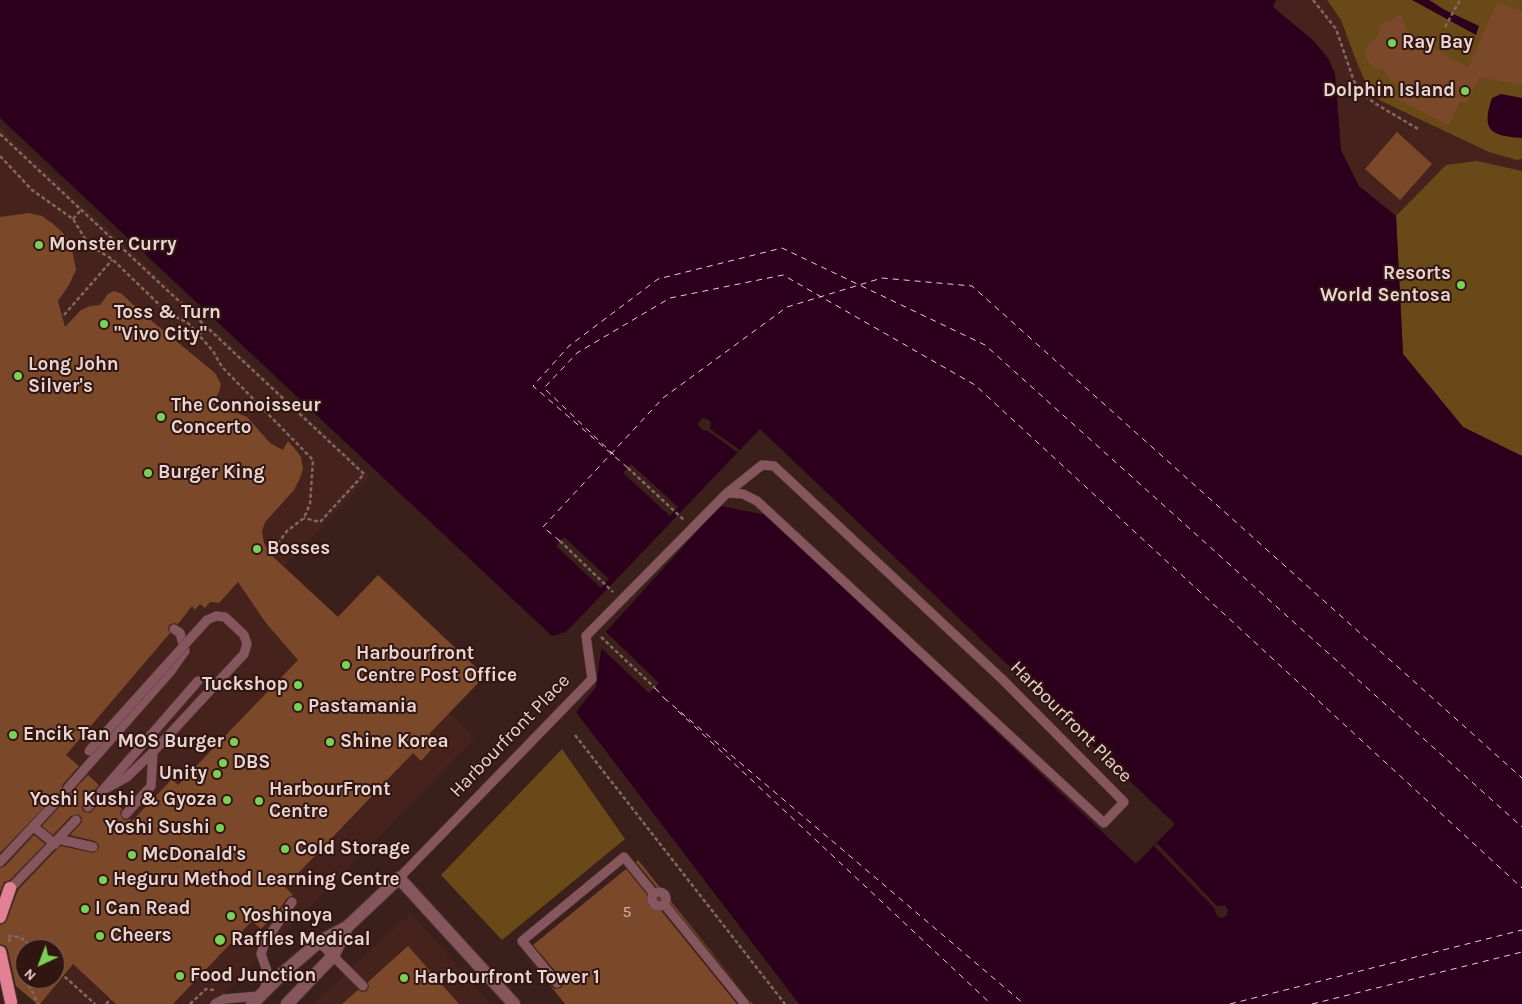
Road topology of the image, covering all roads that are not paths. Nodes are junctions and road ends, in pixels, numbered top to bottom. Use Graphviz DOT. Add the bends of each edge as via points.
graph roads {
  1 [pos="727,493"];
  2 [pos="174,629"];
  3 [pos="198,681"];
  4 [pos="153,752"];
  5 [pos="76,779"];
  6 [pos="68,788"];
  7 [pos="107,788"];
  8 [pos="56,802"];
  9 [pos="88,807"];
  10 [pos="126,814"];
  11 [pos="76,820"];
  12 [pos="34,827"];
  13 [pos="56,842"];
  14 [pos="92,847"];
  15 [pos="0,862"];
  16 [pos="399,878"];
  17 [pos="10,888"];
  18 [pos="0,899"];
  19 [pos="292,902"];
  20 [pos="0,917"];
  21 [pos="347,927"];
  22 [pos="319,942"];
  23 [pos="0,952"];
  24 [pos="333,956"];
  25 [pos="557,983"];
  26 [pos="362,986"];
  27 [pos="0,990"];
  28 [pos="258,998"];
  29 [pos="12,1003"];
  30 [pos="215,1004"];
  31 [pos="287,1004"];
  32 [pos="514,1004"];
  33 [pos="745,1004"];
  1 -- 1 [label="lane, Harbourfront Place" via="762,465 774,466 1002,679 1124,802 1104,823 757,501 743,494"];
  1 -- 16 [label="lane, Harbourfront Place" via="586,636 592,679"];
  2 -- 5 [label="lane" via="180,633 185,650 170,672"];
  3 -- 7 [label="lane"];
  4 -- 5 [label="lane, bridge" via="244,654 247,644 244,635 225,617 207,620 89,751"];
  4 -- 7 [label="lane" via="127,777"];
  4 -- 10 [label="lane" via="152,786"];
  5 -- 6 [label="lane"];
  7 -- 9 [label="lane"];
  8 -- 12 [label="lane"];
  11 -- 13 [label="lane"];
  12 -- 13 [label="lane"];
  12 -- 15 [label="lane"];
  13 -- 14 [label="lane"];
  13 -- 17 [label="lane"];
  16 -- 21 [label="street, Harbourfront Place"];
  16 -- 32 [label="street"];
  17 -- 18 [label="lane"];
  17 -- 20 [label="main road"];
  19 -- 28 [label="lane" via="265,942 261,954 267,980"];
  21 -- 22 [label="street, Harbourfront Place"];
  21 -- 24 [label="street, Harbourfront Place"];
  22 -- 24 [label="lane"];
  22 -- 28 [label="street, Harbourfront Place"];
  23 -- 29 [label="main road"];
  24 -- 26 [label="lane"];
  24 -- 31 [label="street, Harbourfront Place"];
  25 -- 33 [label="lane" via="522,941 624,857 654,894 664,894 664,904"];
  27 -- 29 [label="main road"];
  28 -- 30 [label="lane" via="224,999"];
}
